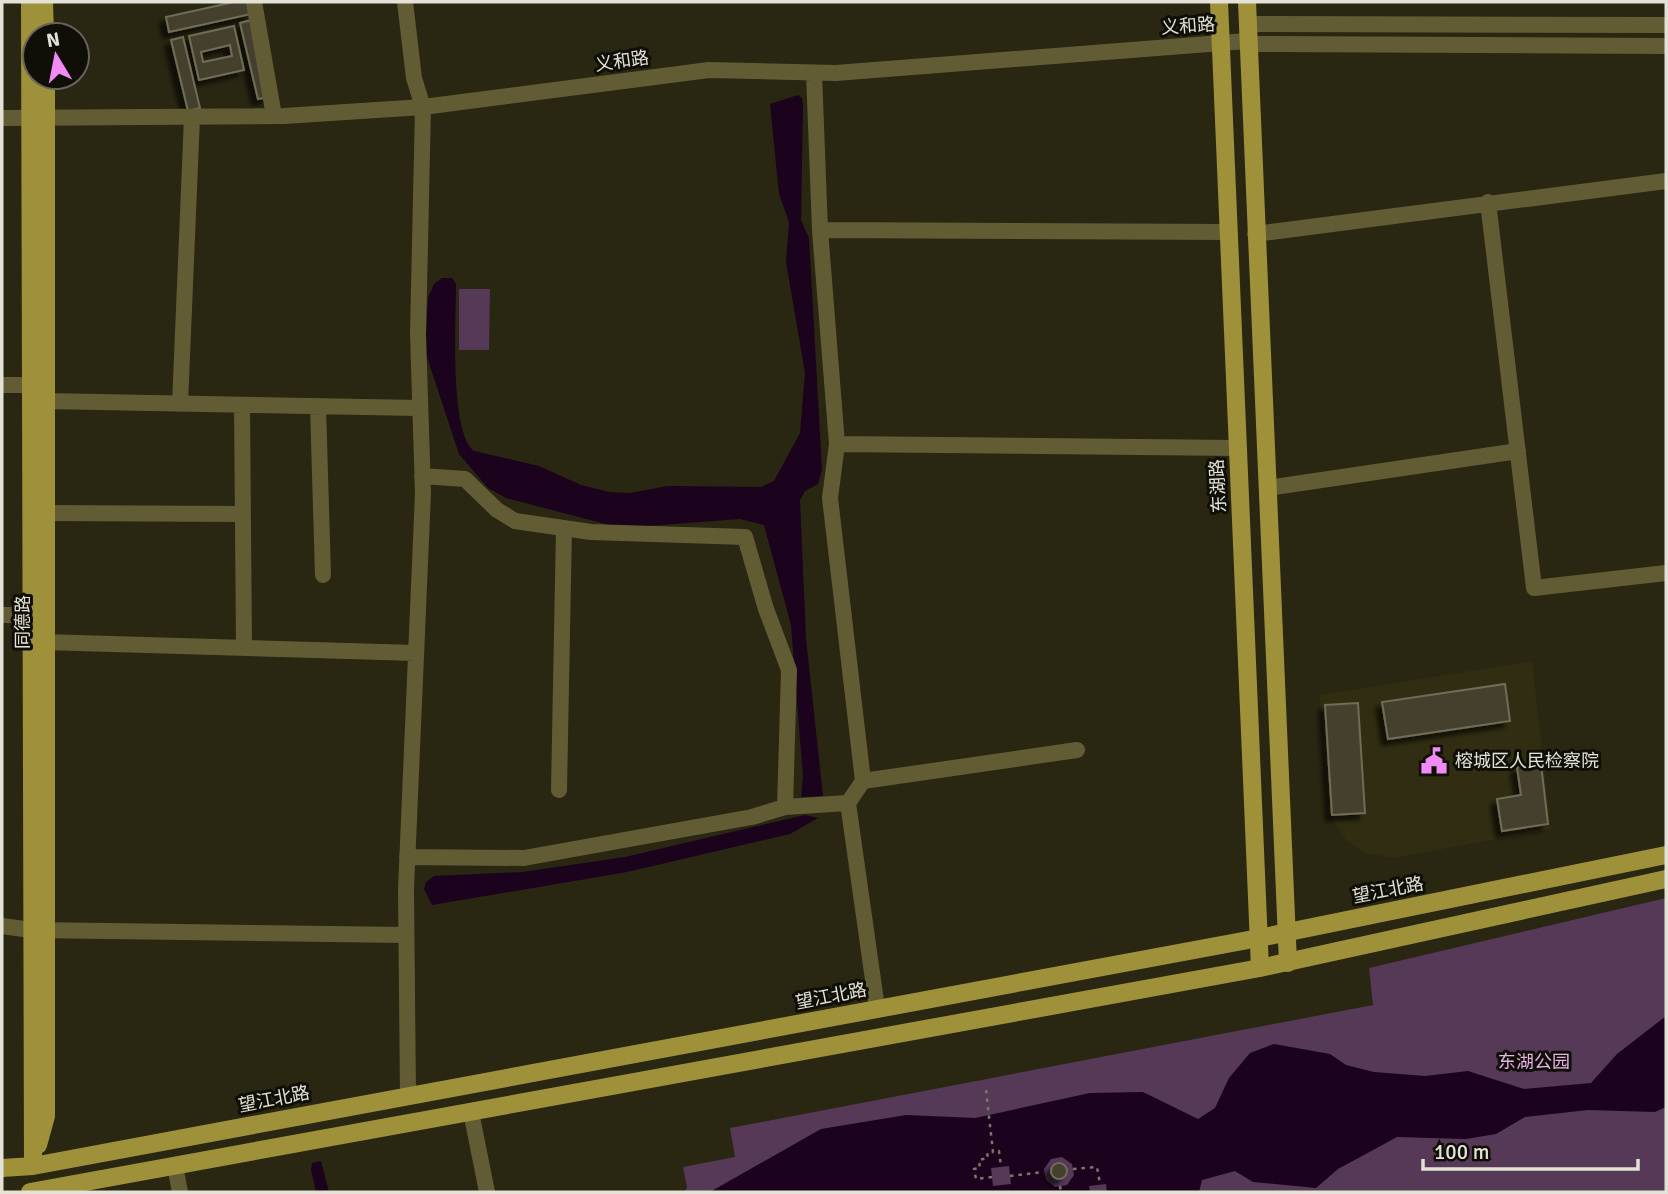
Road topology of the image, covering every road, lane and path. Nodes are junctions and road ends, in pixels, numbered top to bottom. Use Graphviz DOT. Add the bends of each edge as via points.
graph roads {
  1 [pos="30,2"];
  2 [pos="44,2"];
  3 [pos="254,2"];
  4 [pos="405,2"];
  5 [pos="1219,2"];
  6 [pos="1247,2"];
  7 [pos="45,21"];
  8 [pos="1666,25"];
  9 [pos="1247,36"];
  10 [pos="1219,43"];
  11 [pos="1666,46"];
  12 [pos="814,73"];
  13 [pos="44,91"];
  14 [pos="423,107"];
  15 [pos="274,116"];
  16 [pos="2,118"];
  17 [pos="39,118"];
  18 [pos="192,118"];
  19 [pos="1666,181"];
  20 [pos="1488,202"];
  21 [pos="820,230"];
  22 [pos="1227,232"];
  23 [pos="1255,234"];
  24 [pos="2,385"];
  25 [pos="31,385"];
  26 [pos="45,401"];
  27 [pos="180,404"];
  28 [pos="242,405"];
  29 [pos="318,406"];
  30 [pos="419,408"];
  31 [pos="837,444"];
  32 [pos="1237,448"];
  33 [pos="1518,451"];
  34 [pos="422,476"];
  35 [pos="1267,488"];
  36 [pos="44,513"];
  37 [pos="243,514"];
  38 [pos="564,528"];
  39 [pos="1666,573"];
  40 [pos="323,575"];
  41 [pos="2,615"];
  42 [pos="30,615"];
  43 [pos="44,642"];
  44 [pos="244,648"];
  45 [pos="416,653"];
  46 [pos="1077,750"];
  47 [pos="863,781"];
  48 [pos="559,790"];
  49 [pos="848,803"];
  50 [pos="785,807"];
  51 [pos="1666,855"];
  52 [pos="407,857"];
  53 [pos="1666,879"];
  54 [pos="2,926"];
  55 [pos="38,929"];
  56 [pos="1287,932"];
  57 [pos="406,935"];
  58 [pos="1259,938"];
  59 [pos="1288,963"];
  60 [pos="1260,968"];
  61 [pos="877,1009"];
  62 [pos="986,1090"];
  63 [pos="408,1096"];
  64 [pos="471,1112"];
  65 [pos="993,1152"];
  66 [pos="33,1166"];
  67 [pos="175,1166"];
  68 [pos="1001,1167"];
  69 [pos="2,1168"];
  70 [pos="1073,1169"];
  71 [pos="1044,1172"];
  72 [pos="1010,1175"];
  73 [pos="992,1177"];
  74 [pos="1100,1184"];
  75 [pos="1060,1186"];
  76 [pos="31,1192"];
  77 [pos="180,1192"];
  78 [pos="487,1192"];
  79 [pos="1061,1192"];
  1 -- 17 [label="main road, 同德路"];
  2 -- 7 [label="main road"];
  3 -- 15 [label="street"];
  4 -- 14 [label="street" via="414,78"];
  5 -- 10 [label="main road, 东湖路"];
  6 -- 9 [label="main road"];
  8 -- 9 [label="street"];
  9 -- 10 [label="street, 义和路"];
  9 -- 11 [label="street"];
  9 -- 23 [label="main road"];
  10 -- 12 [label="street, 义和路"];
  10 -- 22 [label="main road, 东湖路"];
  12 -- 14 [label="street, 义和路" via="679,72"];
  12 -- 21 [label="street"];
  13 -- 17 [label="main road, 同德路"];
  14 -- 15 [label="street, 义和路"];
  14 -- 30 [label="street"];
  15 -- 18 [label="street, 义和路"];
  16 -- 17 [label="street, 义和路"];
  17 -- 18 [label="street, 义和路"];
  17 -- 25 [label="main road, 同德路"];
  17 -- 26 [label="main road, 同德路"];
  18 -- 27 [label="street"];
  19 -- 20 [label="street"];
  20 -- 23 [label="street"];
  20 -- 33 [label="street"];
  21 -- 22 [label="street"];
  21 -- 31 [label="street"];
  22 -- 32 [label="main road, 东湖路"];
  23 -- 35 [label="main road"];
  24 -- 25 [label="street"];
  25 -- 42 [label="main road, 同德路"];
  26 -- 27 [label="street"];
  26 -- 36 [label="main road, 同德路"];
  27 -- 28 [label="street"];
  28 -- 29 [label="street"];
  28 -- 37 [label="street"];
  29 -- 30 [label="street"];
  29 -- 40 [label="street"];
  30 -- 34 [label="street"];
  31 -- 32 [label="street"];
  31 -- 47 [label="street" via="830,498"];
  32 -- 58 [label="main road, 东湖路"];
  33 -- 35 [label="street"];
  33 -- 39 [label="street" via="1534,588"];
  34 -- 38 [label="street" via="460,477 515,521"];
  34 -- 45 [label="street"];
  35 -- 56 [label="main road"];
  36 -- 37 [label="street"];
  36 -- 43 [label="main road, 同德路"];
  37 -- 44 [label="street"];
  38 -- 48 [label="street"];
  38 -- 50 [label="street" via="745,537 789,670"];
  41 -- 42 [label="street"];
  42 -- 55 [label="main road, 同德路"];
  43 -- 44 [label="street"];
  43 -- 55 [label="main road, 同德路"];
  44 -- 45 [label="street"];
  45 -- 52 [label="street"];
  46 -- 47 [label="street"];
  47 -- 49 [label="street"];
  49 -- 50 [label="street"];
  49 -- 61 [label="street"];
  50 -- 52 [label="street" via="544,855 482,860"];
  51 -- 56 [label="main road, 望江北路"];
  52 -- 57 [label="street"];
  53 -- 59 [label="main road"];
  54 -- 55 [label="street"];
  55 -- 57 [label="street"];
  55 -- 66 [label="main road, 同德路"];
  56 -- 58 [label="main road, 望江北路"];
  56 -- 59 [label="main road"];
  57 -- 63 [label="street"];
  58 -- 60 [label="main road, 东湖路"];
  58 -- 61 [label="main road, 望江北路"];
  59 -- 60 [label="main road"];
  60 -- 64 [label="main road"];
  61 -- 63 [label="main road, 望江北路"];
  62 -- 65 [label="path"];
  63 -- 66 [label="main road, 望江北路"];
  64 -- 67 [label="main road"];
  64 -- 78 [label="street"];
  65 -- 68 [label="path" via="999,1151"];
  65 -- 73 [label="path" via="979,1160 980,1168 975,1169 976,1179"];
  66 -- 69 [label="main road, 望江北路"];
  66 -- 76 [label="street, 同德路"];
  67 -- 76 [label="main road"];
  67 -- 77 [label="street"];
  70 -- 74 [label="path" via="1097,1167"];
  71 -- 72 [label="path"];
  75 -- 79 [label="path"];
}
